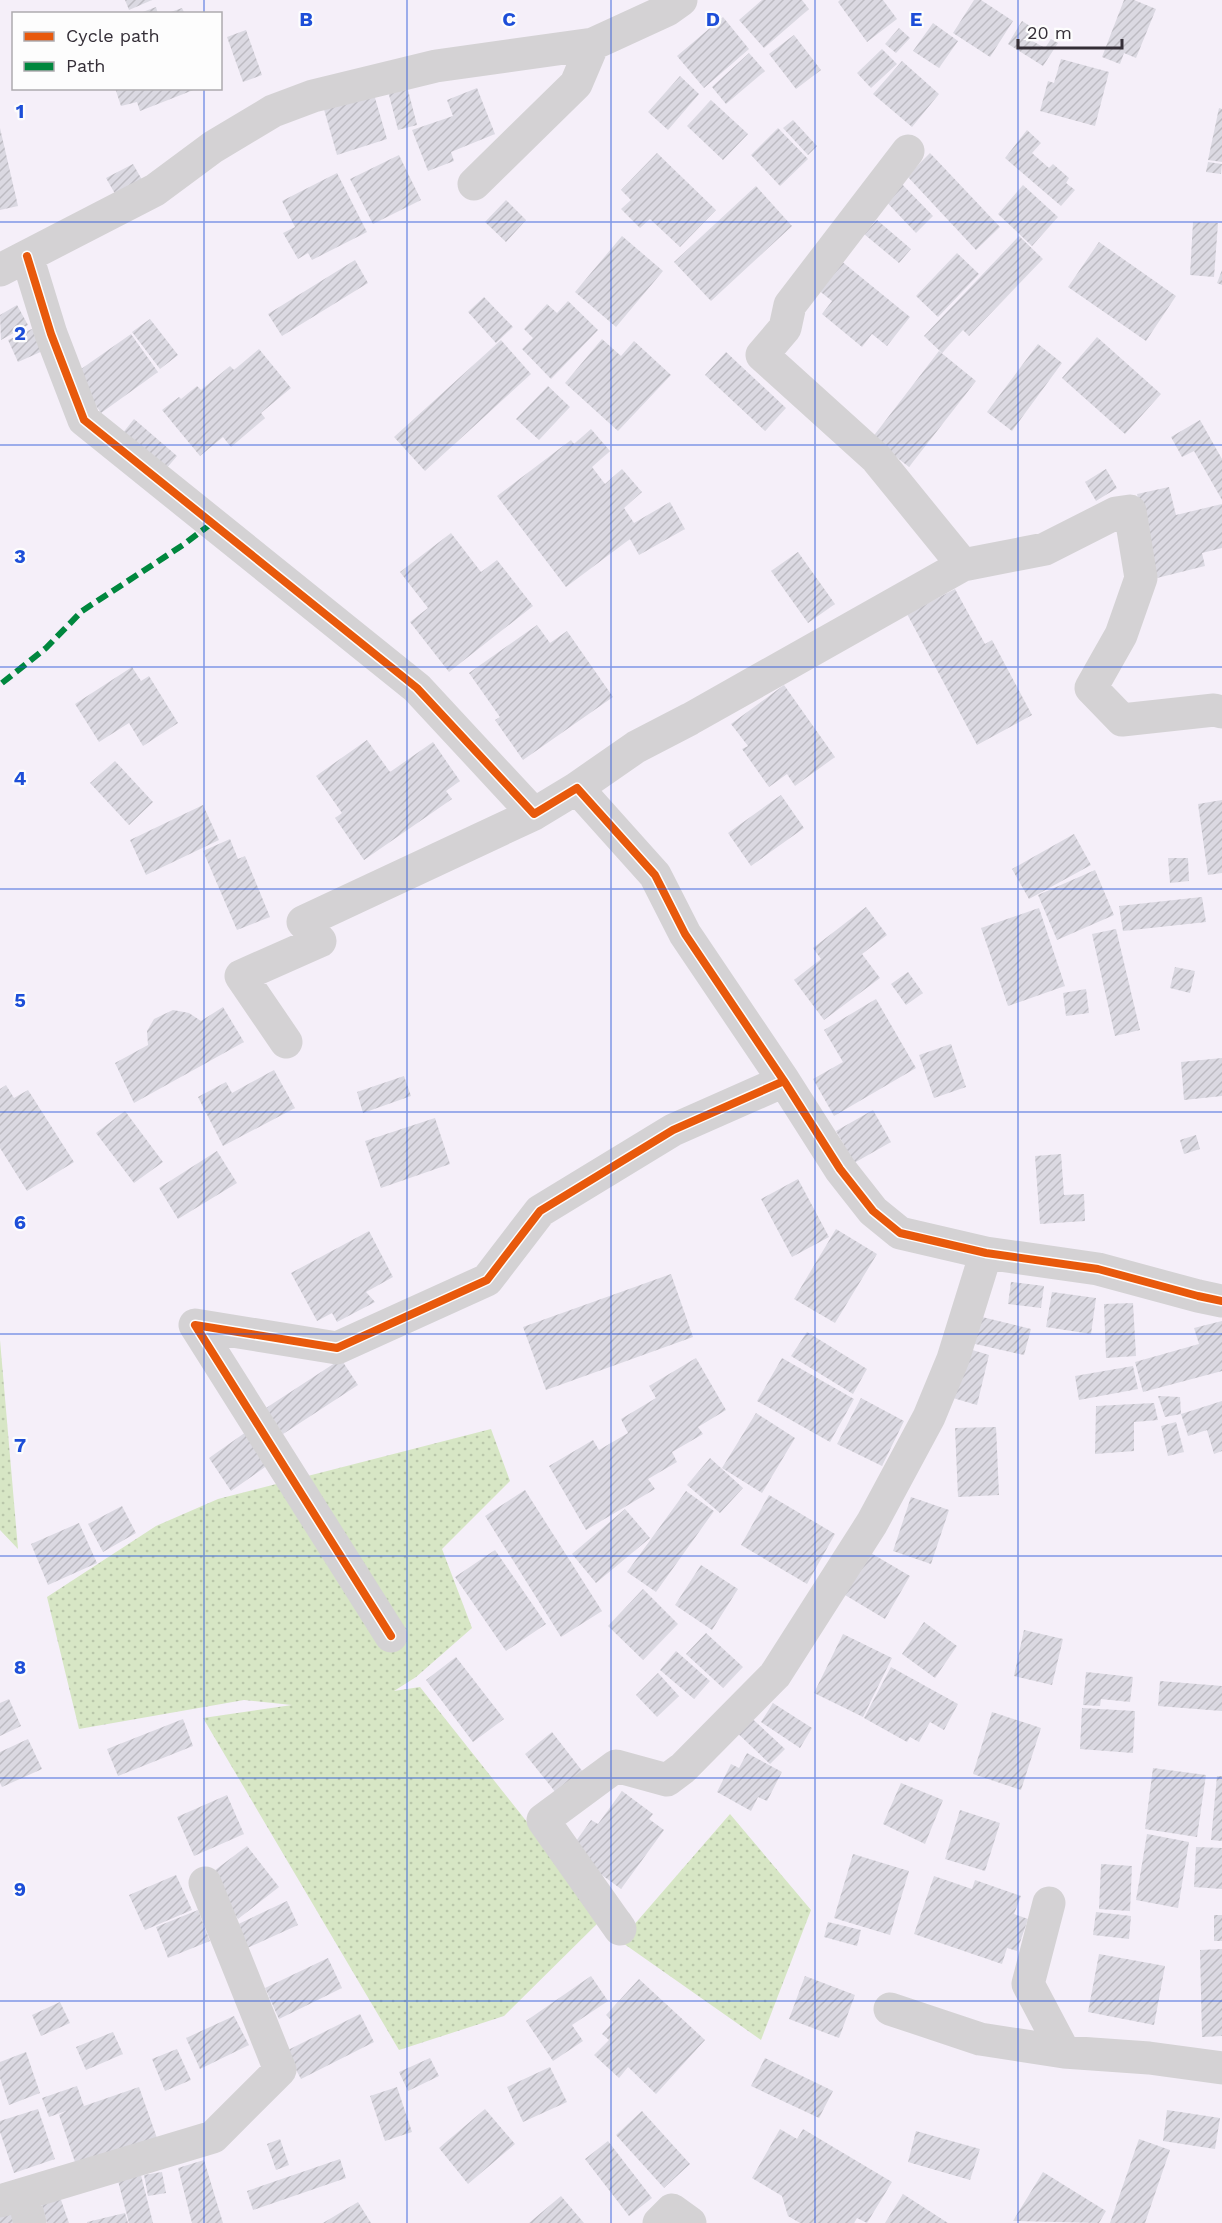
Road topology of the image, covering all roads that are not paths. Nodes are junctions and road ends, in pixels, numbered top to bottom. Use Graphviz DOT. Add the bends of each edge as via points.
graph roads {
  1 [pos="681,0"];
  2 [pos="593,44"];
  3 [pos="908,151"];
  4 [pos="474,184"];
  5 [pos="14,263"];
  6 [pos="963,565"];
  7 [pos="1222,712"];
  8 [pos="577,788"];
  9 [pos="534,814"];
  10 [pos="286,1042"];
  11 [pos="784,1081"];
  12 [pos="986,1253"];
  13 [pos="1222,1301"];
  14 [pos="391,1636"];
  15 [pos="205,1883"];
  16 [pos="1048,1903"];
  17 [pos="616,1923"];
  18 [pos="890,2009"];
  19 [pos="1064,2052"];
  20 [pos="1222,2068"];
  21 [pos="18,2206"];
  22 [pos="659,2223"];
  23 [pos="690,2223"];
  1 -- 2 [label="street"];
  2 -- 4 [label="street" via="576,84"];
  2 -- 5 [label="street" via="436,66 313,96 273,111 213,147 155,190"];
  3 -- 6 [label="street" via="790,305 785,328 762,355 876,458"];
  5 -- 9 [label="street" via="51,334 84,420 417,688"];
  6 -- 7 [label="street" via="1045,549 1116,513 1130,512 1141,578 1121,635 1091,688 1122,720"];
  6 -- 8 [label="street" via="636,747"];
  8 -- 9 [label="street"];
  8 -- 11 [label="street" via="655,875 685,934"];
  9 -- 10 [label="street" via="303,922 320,941 241,976"];
  11 -- 12 [label="street" via="840,1169 873,1211 900,1233"];
  11 -- 14 [label="street" via="673,1130 540,1211 487,1280 337,1348 195,1325"];
  12 -- 13 [label="street" via="1098,1269"];
  12 -- 17 [label="street" via="953,1359 928,1418 872,1523 775,1675 667,1780 616,1766 543,1820 620,1929"];
  15 -- 21 [label="street" via="280,2070 213,2137"];
  16 -- 19 [label="street" via="1028,1984"];
  18 -- 19 [label="street" via="980,2039"];
  19 -- 20 [label="street"];
  22 -- 23 [label="street" via="672,2210"];
}
